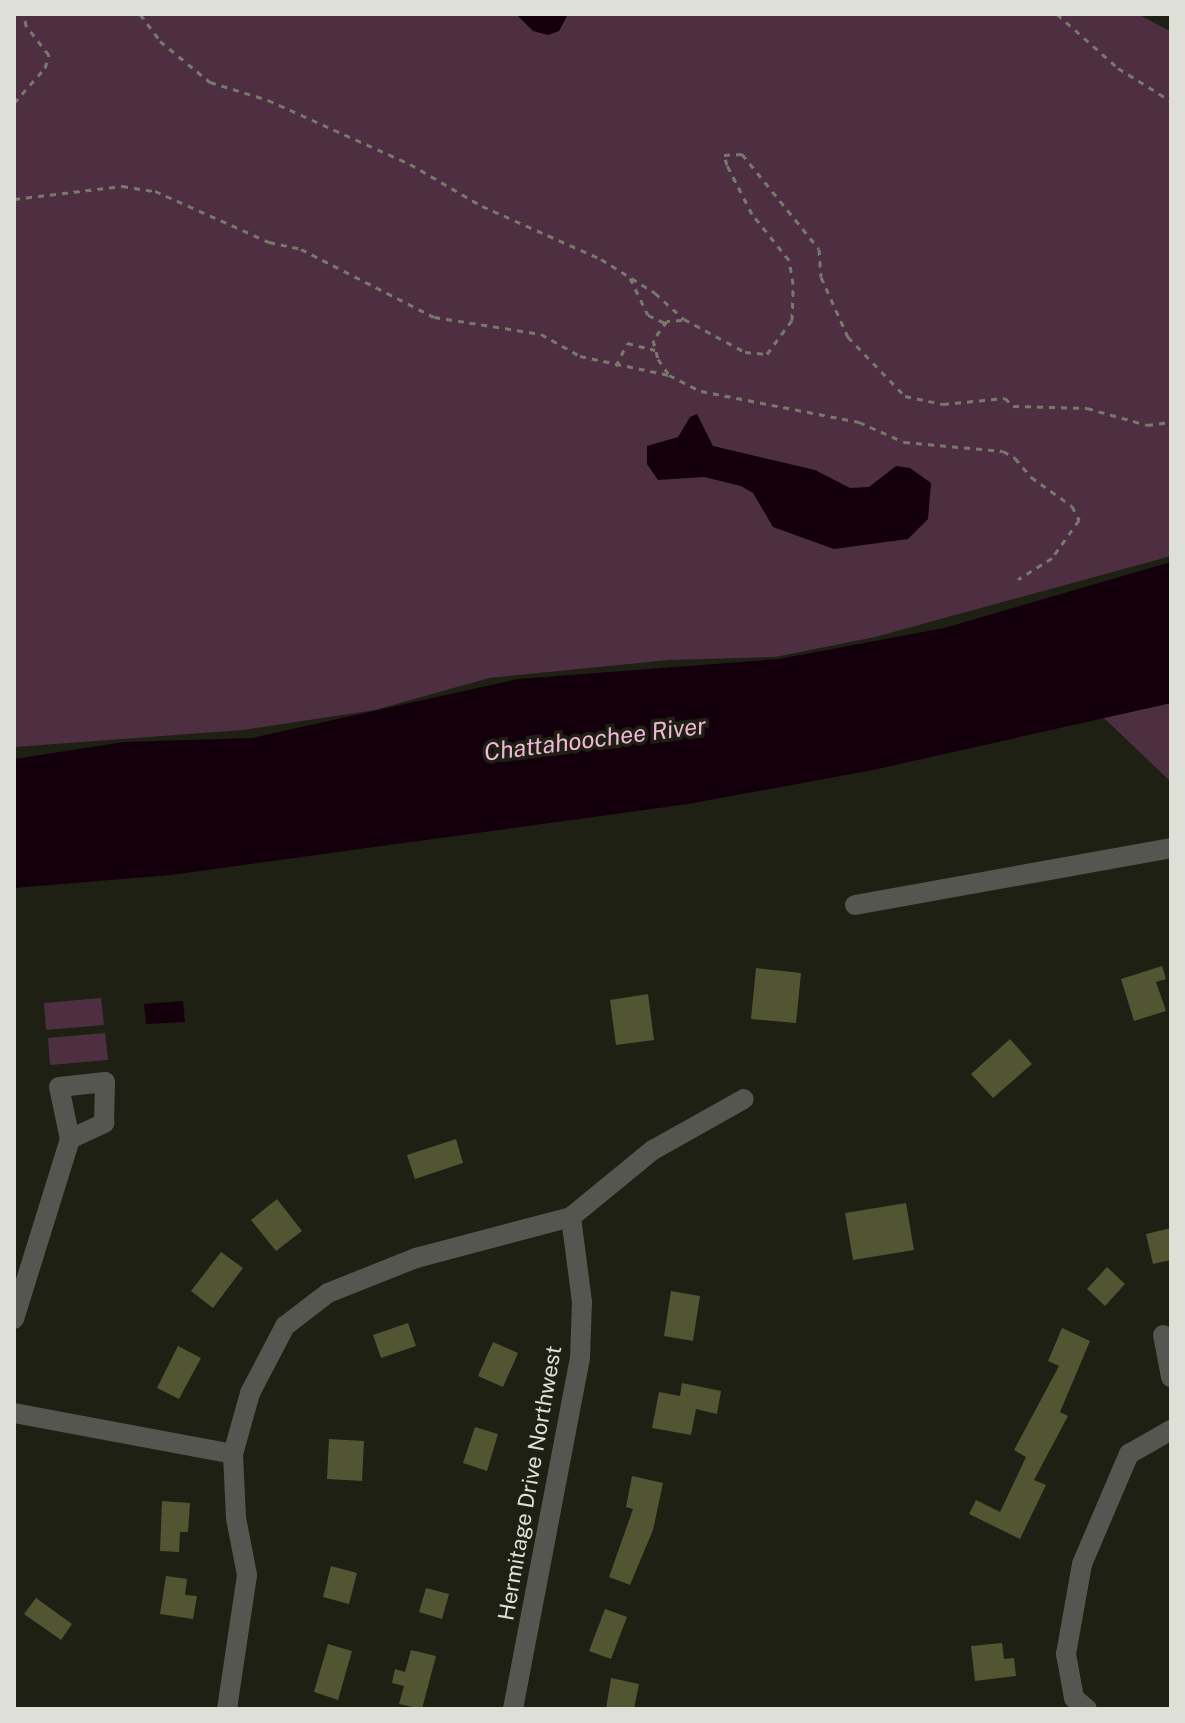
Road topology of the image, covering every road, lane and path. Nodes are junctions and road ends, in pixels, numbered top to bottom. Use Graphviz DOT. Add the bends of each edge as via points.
graph roads {
  1 [pos="24,14"];
  2 [pos="140,14"];
  3 [pos="1057,14"];
  4 [pos="1171,101"];
  5 [pos="14,103"];
  6 [pos="14,199"];
  7 [pos="628,275"];
  8 [pos="684,319"];
  9 [pos="665,324"];
  10 [pos="655,350"];
  11 [pos="616,366"];
  12 [pos="669,375"];
  13 [pos="1171,422"];
  14 [pos="1018,579"];
  15 [pos="1171,848"];
  16 [pos="855,905"];
  17 [pos="744,1099"];
  18 [pos="70,1139"];
  19 [pos="571,1217"];
  20 [pos="14,1319"];
  21 [pos="1163,1335"];
  22 [pos="1171,1377"];
  23 [pos="14,1413"];
  24 [pos="1171,1430"];
  25 [pos="233,1454"];
  26 [pos="227,1709"];
  27 [pos="513,1709"];
  28 [pos="1087,1709"];
  1 -- 5 [label="path" via="26,26 49,55 45,68"];
  2 -- 7 [label="path" via="160,41 210,82 268,100 410,164 482,206"];
  3 -- 4 [label="path" via="1118,68"];
  6 -- 11 [label="path" via="122,186 155,191 269,242 301,249 434,317 541,334 580,356"];
  7 -- 8 [label="path"];
  7 -- 9 [label="path" via="648,315"];
  8 -- 9 [label="path"];
  8 -- 13 [label="path" via="745,352 767,354 792,320 789,260 734,182 724,155 733,151 754,164 810,233 824,265 821,277 848,337 905,396 943,404 1005,398 1013,406 1087,408 1134,423"];
  9 -- 10 [label="path" via="653,340"];
  10 -- 11 [label="path" via="627,343"];
  10 -- 12 [label="path"];
  11 -- 12 [label="path"];
  12 -- 14 [label="path" via="701,391 859,422 904,442 1003,451 1015,458 1031,477 1072,506 1079,520 1052,558"];
  15 -- 16 [label="street"];
  17 -- 19 [label="street" via="653,1150"];
  18 -- 20 [label="street"];
  19 -- 25 [label="street" via="416,1258 328,1293 285,1326 250,1393"];
  19 -- 27 [label="street, Hermitage Drive Northwest" via="582,1302 580,1358"];
  21 -- 22 [label="street"];
  23 -- 25 [label="street"];
  24 -- 28 [label="street" via="1129,1454 1082,1564 1066,1654 1074,1698"];
  25 -- 26 [label="street" via="236,1518 247,1575"];
}
